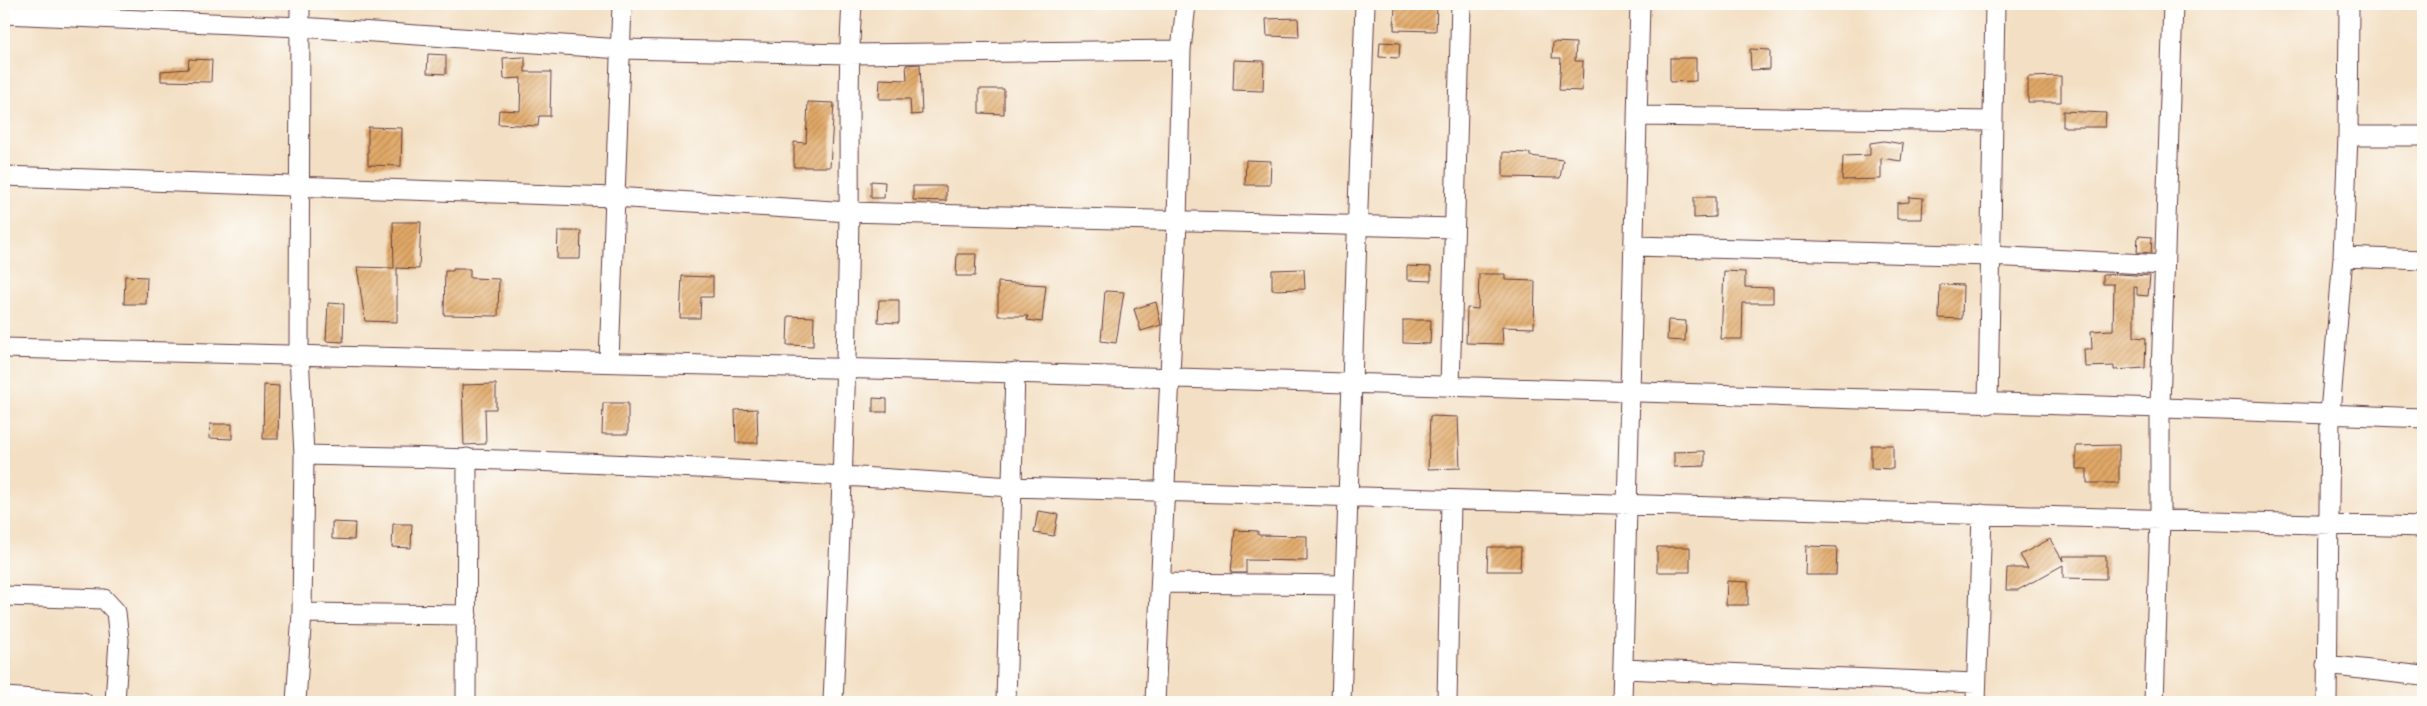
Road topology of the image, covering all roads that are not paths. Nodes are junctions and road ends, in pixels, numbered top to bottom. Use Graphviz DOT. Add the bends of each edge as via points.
graph roads {
  1 [pos="300,4"];
  2 [pos="622,4"];
  3 [pos="852,4"];
  4 [pos="1186,4"];
  5 [pos="1365,4"];
  6 [pos="1461,4"];
  7 [pos="1640,4"];
  8 [pos="1995,4"];
  9 [pos="2173,4"];
  10 [pos="2349,4"];
  11 [pos="4,14"];
  12 [pos="300,27"];
  13 [pos="620,49"];
  14 [pos="1182,50"];
  15 [pos="848,54"];
  16 [pos="1639,116"];
  17 [pos="1993,121"];
  18 [pos="2348,136"];
  19 [pos="2423,136"];
  20 [pos="4,176"];
  21 [pos="300,188"];
  22 [pos="614,197"];
  23 [pos="849,212"];
  24 [pos="1177,222"];
  25 [pos="1357,226"];
  26 [pos="1454,228"];
  27 [pos="1635,246"];
  28 [pos="1990,256"];
  29 [pos="2343,256"];
  30 [pos="2423,260"];
  31 [pos="2164,265"];
  32 [pos="4,348"];
  33 [pos="299,354"];
  34 [pos="609,362"];
  35 [pos="844,368"];
  36 [pos="1015,372"];
  37 [pos="1170,376"];
  38 [pos="1352,383"];
  39 [pos="1450,386"];
  40 [pos="1630,392"];
  41 [pos="1988,404"];
  42 [pos="2160,406"];
  43 [pos="2330,414"];
  44 [pos="2423,418"];
  45 [pos="304,455"];
  46 [pos="467,458"];
  47 [pos="843,475"];
  48 [pos="1011,487"];
  49 [pos="1166,491"];
  50 [pos="1348,496"];
  51 [pos="1451,500"];
  52 [pos="1628,505"];
  53 [pos="1982,514"];
  54 [pos="2160,519"];
  55 [pos="2329,524"];
  56 [pos="2423,527"];
  57 [pos="1161,583"];
  58 [pos="1345,586"];
  59 [pos="4,596"];
  60 [pos="302,613"];
  61 [pos="467,615"];
  62 [pos="2326,666"];
  63 [pos="1623,669"];
  64 [pos="2423,676"];
  65 [pos="1976,683"];
  66 [pos="4,697"];
  67 [pos="83,702"];
  68 [pos="115,702"];
  69 [pos="296,702"];
  70 [pos="466,702"];
  71 [pos="832,702"];
  72 [pos="1006,702"];
  73 [pos="1155,702"];
  74 [pos="1341,702"];
  75 [pos="1447,702"];
  76 [pos="1622,702"];
  77 [pos="1976,702"];
  78 [pos="2154,702"];
  79 [pos="2327,702"];
  1 -- 12 [label="street"];
  2 -- 13 [label="street"];
  3 -- 15 [label="street"];
  4 -- 14 [label="street"];
  5 -- 25 [label="street"];
  6 -- 26 [label="street"];
  7 -- 16 [label="street"];
  8 -- 17 [label="street"];
  9 -- 31 [label="street"];
  10 -- 18 [label="street"];
  11 -- 12 [label="street"];
  12 -- 13 [label="street"];
  12 -- 21 [label="street"];
  13 -- 15 [label="street"];
  13 -- 22 [label="street"];
  14 -- 15 [label="street"];
  14 -- 24 [label="street"];
  15 -- 23 [label="street"];
  16 -- 17 [label="street"];
  16 -- 27 [label="street"];
  17 -- 28 [label="street"];
  18 -- 19 [label="street"];
  18 -- 29 [label="street"];
  20 -- 21 [label="street"];
  21 -- 22 [label="street"];
  21 -- 33 [label="street"];
  22 -- 23 [label="street"];
  22 -- 34 [label="street"];
  23 -- 24 [label="street"];
  23 -- 35 [label="street"];
  24 -- 25 [label="street"];
  24 -- 37 [label="street"];
  25 -- 26 [label="street"];
  25 -- 38 [label="street"];
  26 -- 39 [label="street"];
  27 -- 28 [label="street"];
  27 -- 40 [label="street"];
  28 -- 31 [label="street"];
  28 -- 41 [label="street"];
  29 -- 30 [label="street"];
  29 -- 43 [label="street"];
  31 -- 42 [label="street"];
  32 -- 33 [label="street"];
  33 -- 34 [label="street"];
  33 -- 45 [label="street"];
  34 -- 35 [label="street"];
  35 -- 36 [label="street"];
  35 -- 47 [label="street"];
  36 -- 37 [label="street"];
  36 -- 48 [label="street"];
  37 -- 38 [label="street"];
  37 -- 49 [label="street"];
  38 -- 39 [label="street"];
  38 -- 50 [label="street"];
  39 -- 40 [label="street"];
  40 -- 41 [label="street"];
  40 -- 52 [label="street"];
  41 -- 42 [label="street"];
  42 -- 43 [label="street"];
  42 -- 54 [label="street"];
  43 -- 44 [label="street"];
  43 -- 55 [label="street"];
  45 -- 46 [label="street"];
  45 -- 60 [label="street"];
  46 -- 47 [label="street"];
  46 -- 61 [label="street"];
  47 -- 48 [label="street"];
  47 -- 71 [label="street"];
  48 -- 49 [label="street"];
  48 -- 72 [label="street"];
  49 -- 50 [label="street"];
  49 -- 57 [label="street"];
  50 -- 51 [label="street"];
  50 -- 58 [label="street"];
  51 -- 52 [label="street"];
  51 -- 75 [label="street"];
  52 -- 53 [label="street"];
  52 -- 63 [label="street"];
  53 -- 54 [label="street"];
  53 -- 65 [label="street"];
  54 -- 55 [label="street"];
  54 -- 78 [label="street"];
  55 -- 56 [label="street"];
  55 -- 62 [label="street"];
  57 -- 58 [label="street"];
  57 -- 73 [label="street"];
  58 -- 74 [label="street"];
  59 -- 68 [label="street" via="104,599 116,612"];
  60 -- 61 [label="street"];
  60 -- 69 [label="street"];
  61 -- 70 [label="street"];
  62 -- 64 [label="street"];
  62 -- 79 [label="street"];
  63 -- 65 [label="street"];
  63 -- 76 [label="street"];
  65 -- 77 [label="street"];
  66 -- 67 [label="street"];
}
